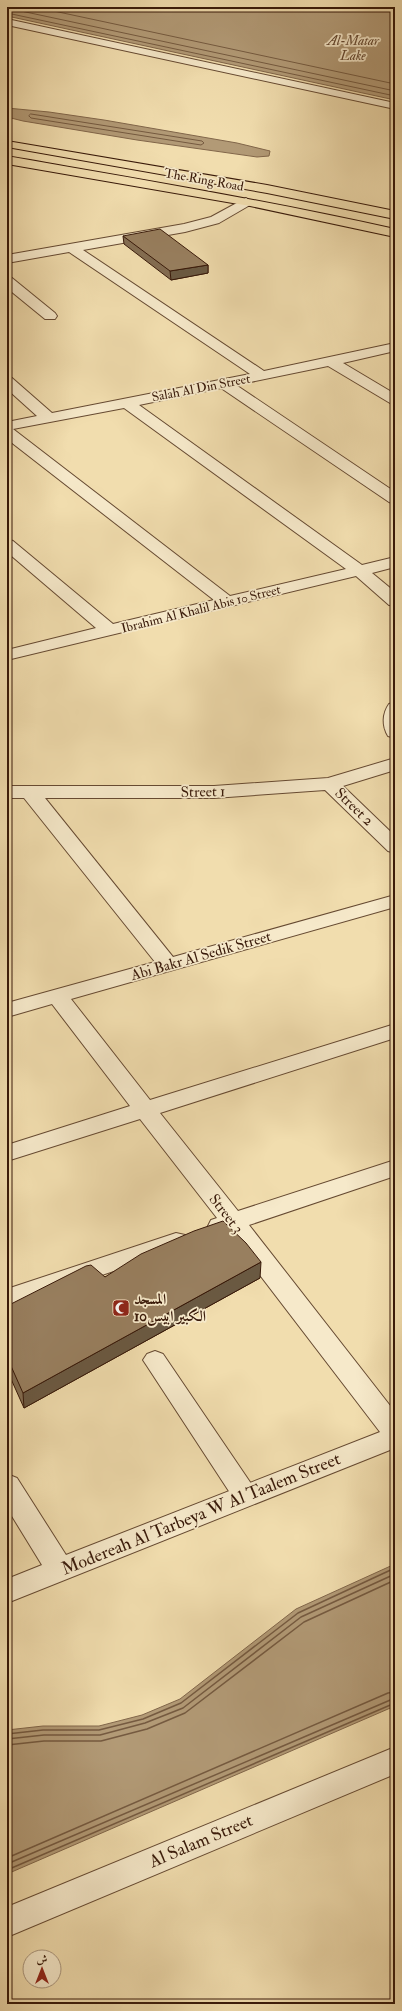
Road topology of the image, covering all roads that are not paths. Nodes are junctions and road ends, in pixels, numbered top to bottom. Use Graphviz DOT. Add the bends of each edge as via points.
graph roads {
  1 [pos="7,22"];
  2 [pos="395,106"];
  3 [pos="7,144"];
  4 [pos="7,160"];
  5 [pos="246,202"];
  6 [pos="395,215"];
  7 [pos="395,234"];
  8 [pos="72,248"];
  9 [pos="7,259"];
  10 [pos="7,282"];
  11 [pos="50,316"];
  12 [pos="395,347"];
  13 [pos="330,361"];
  14 [pos="262,376"];
  15 [pos="7,381"];
  16 [pos="224,384"];
  17 [pos="395,400"];
  18 [pos="127,403"];
  19 [pos="49,418"];
  20 [pos="7,426"];
  21 [pos="7,432"];
  22 [pos="395,499"];
  23 [pos="7,544"];
  24 [pos="395,562"];
  25 [pos="360,571"];
  26 [pos="395,601"];
  27 [pos="227,602"];
  28 [pos="110,631"];
  29 [pos="7,655"];
  30 [pos="395,708"];
  31 [pos="395,732"];
  32 [pos="395,764"];
  33 [pos="330,784"];
  34 [pos="29,791"];
  35 [pos="7,792"];
  36 [pos="395,847"];
  37 [pos="395,901"];
  38 [pos="169,965"];
  39 [pos="57,996"];
  40 [pos="7,1010"];
  41 [pos="395,1031"];
  42 [pos="145,1110"];
  43 [pos="7,1153"];
  44 [pos="395,1168"];
  45 [pos="233,1222"];
  46 [pos="7,1298"];
  47 [pos="155,1360"];
  48 [pos="395,1431"];
  49 [pos="395,1438"];
  50 [pos="7,1485"];
  51 [pos="245,1495"];
  52 [pos="60,1570"];
  53 [pos="7,1591"];
  54 [pos="395,1760"];
  55 [pos="7,1922"];
  1 -- 2 [label="lane"];
  3 -- 6 [label="main road, The Ring Road" via="267,189"];
  4 -- 5 [label="main road, The Ring Road"];
  5 -- 7 [label="main road, The Ring Road" via="335,219"];
  5 -- 8 [label="street" via="215,220 185,228"];
  8 -- 9 [label="street"];
  8 -- 14 [label="street"];
  10 -- 11 [label="street"];
  12 -- 13 [label="street, Salah Al Din Street"];
  13 -- 14 [label="street, Salah Al Din Street"];
  13 -- 17 [label="street"];
  14 -- 16 [label="street, Salah Al Din Street"];
  15 -- 19 [label="street"];
  16 -- 18 [label="street, Salah Al Din Street"];
  16 -- 22 [label="street"];
  18 -- 19 [label="street, Salah Al Din Street"];
  18 -- 25 [label="street"];
  19 -- 20 [label="street, Salah Al Din Street"];
  21 -- 27 [label="street"];
  23 -- 28 [label="street"];
  24 -- 25 [label="street, Ibrahim Al Khalil Abis 10 Street"];
  25 -- 26 [label="street"];
  25 -- 27 [label="street, Ibrahim Al Khalil Abis 10 Street"];
  27 -- 28 [label="street, Ibrahim Al Khalil Abis 10 Street"];
  28 -- 29 [label="street, Ibrahim Al Khalil Abis 10 Street"];
  30 -- 31 [label="street" via="392,714"];
  32 -- 33 [label="street, Street 1"];
  33 -- 34 [label="street, Street 1" via="214,792"];
  33 -- 36 [label="street, Street 2"];
  34 -- 35 [label="street, Street 1"];
  34 -- 38 [label="street"];
  37 -- 38 [label="street, Abi Bakr Al Sedik Street"];
  38 -- 39 [label="street, Abi Bakr Al Sedik Street"];
  39 -- 40 [label="street, Abi Bakr Al Sedik Street"];
  39 -- 42 [label="street, Street 3"];
  41 -- 42 [label="street"];
  42 -- 43 [label="street"];
  42 -- 45 [label="street, Street 3"];
  44 -- 45 [label="street"];
  45 -- 46 [label="street"];
  45 -- 48 [label="street, Street 3"];
  47 -- 51 [label="lane"];
  49 -- 51 [label="street, Modereah Al Tarbeya W Al Taalem Street"];
  50 -- 52 [label="street"];
  51 -- 52 [label="street, Modereah Al Tarbeya W Al Taalem Street"];
  52 -- 53 [label="street, Modereah Al Tarbeya W Al Taalem Street"];
  54 -- 55 [label="street, Al Salam Street"];
}
